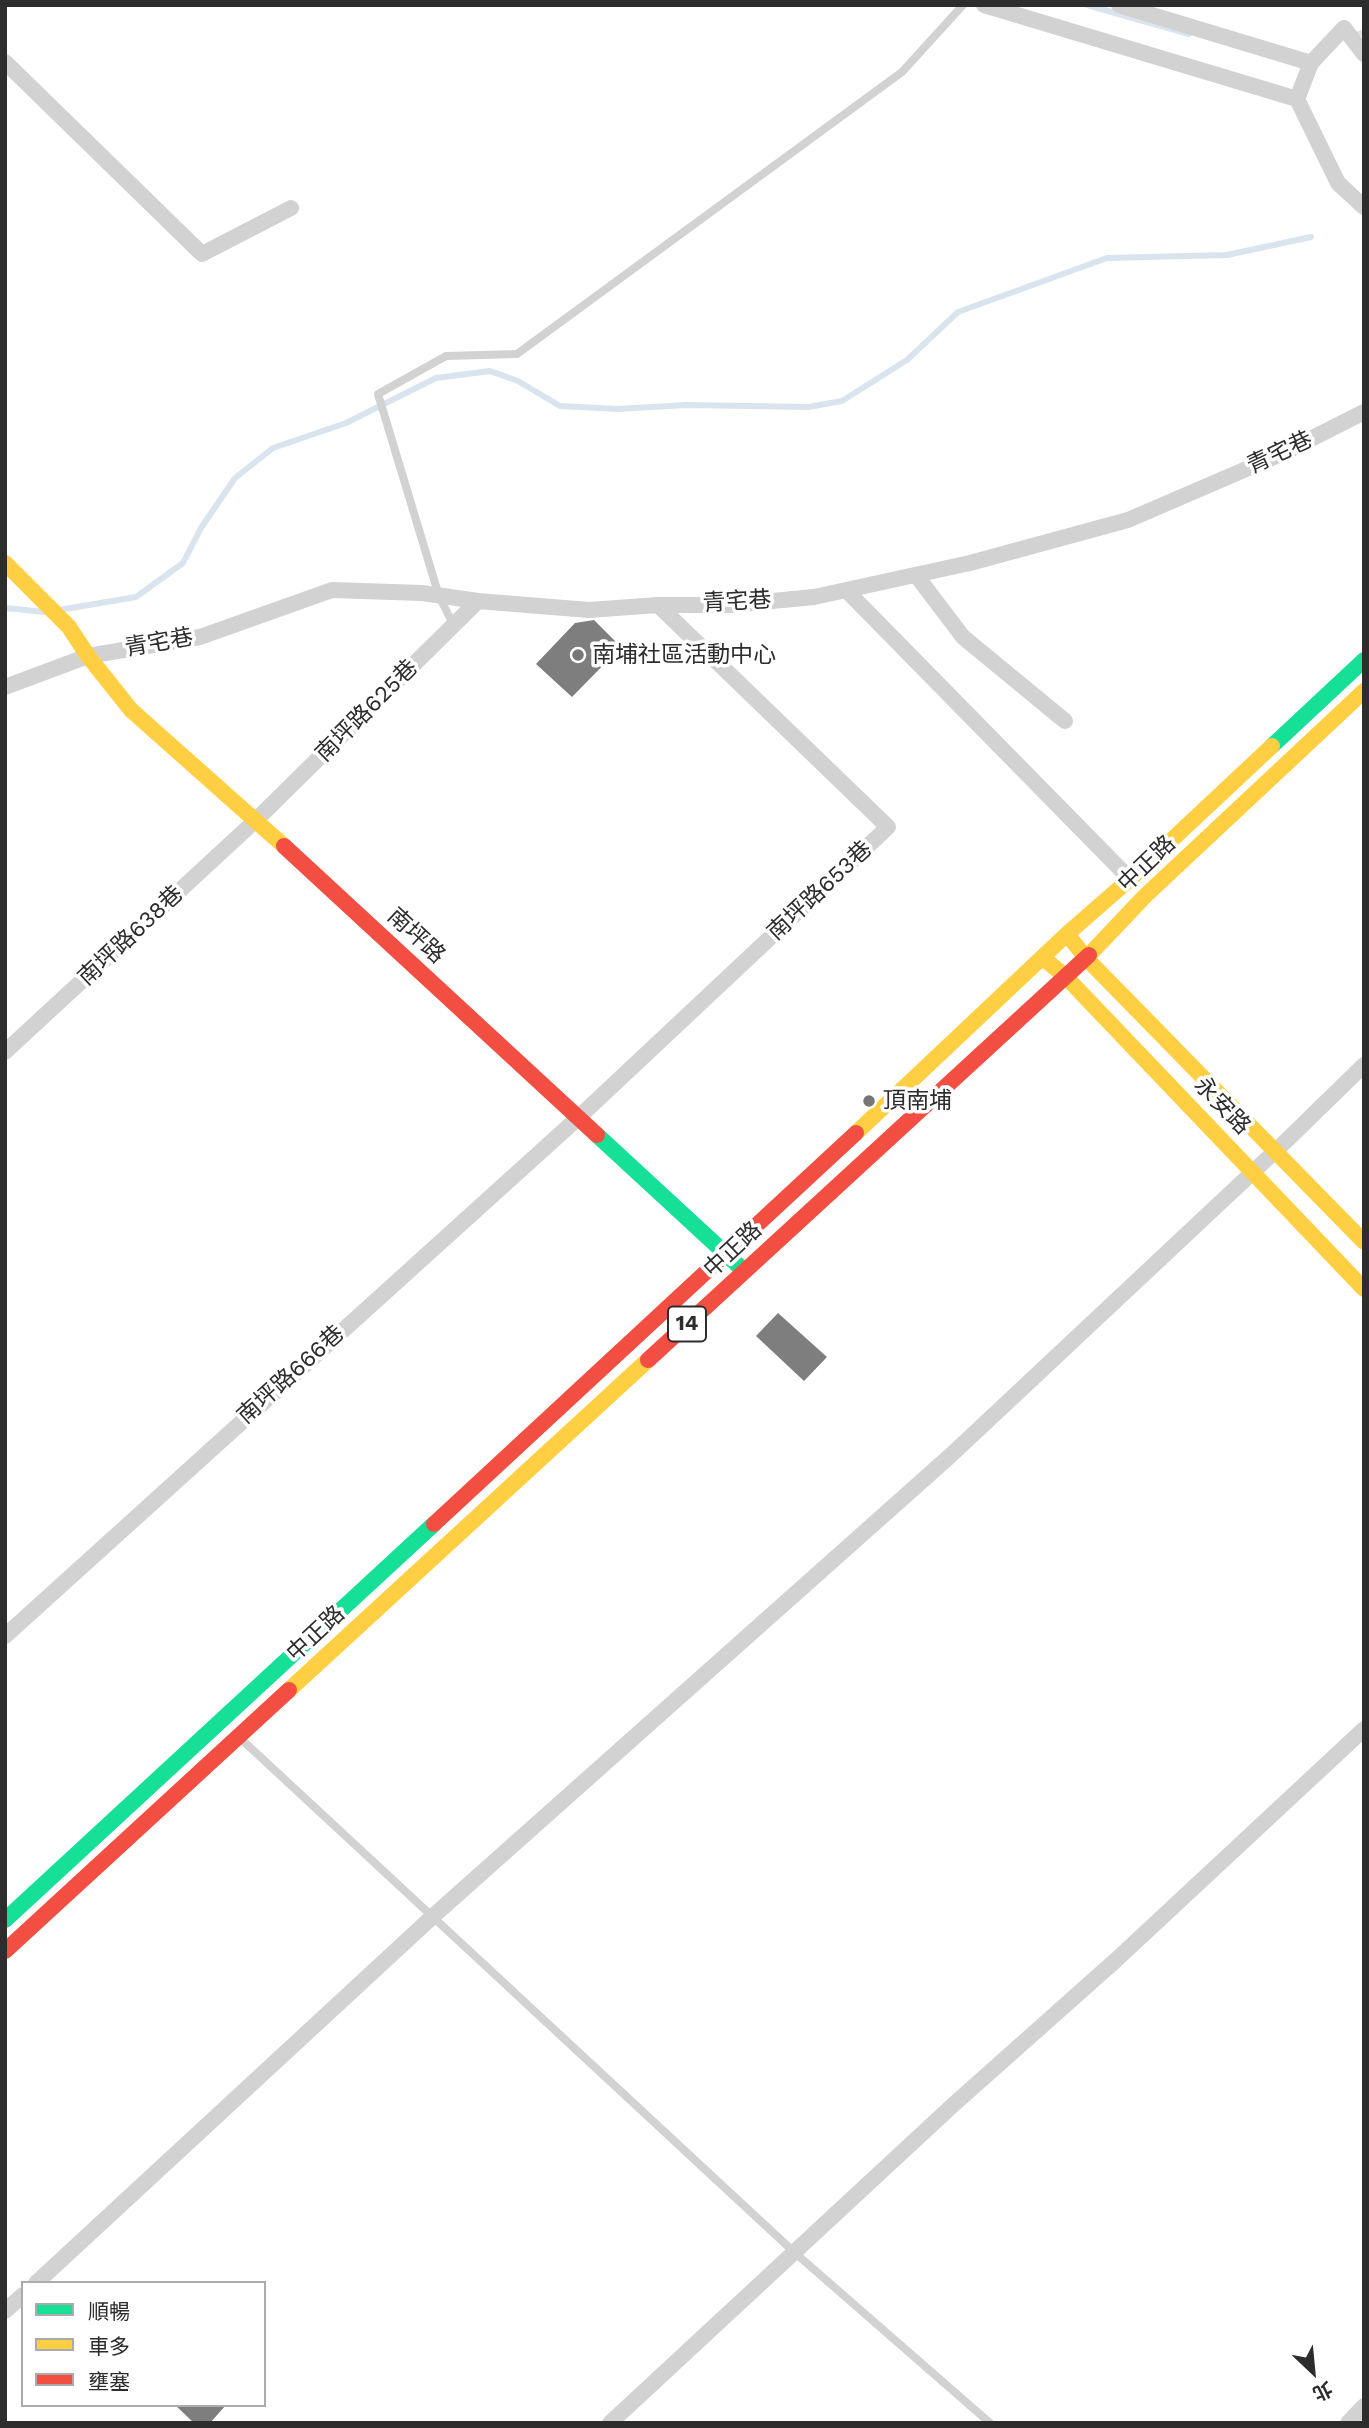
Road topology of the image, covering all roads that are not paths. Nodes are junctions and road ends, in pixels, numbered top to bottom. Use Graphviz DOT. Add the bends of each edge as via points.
graph roads {
  1 [pos="963,5"];
  2 [pos="984,5"];
  3 [pos="1119,5"];
  4 [pos="1364,54"];
  5 [pos="5,62"];
  6 [pos="1311,63"];
  7 [pos="1297,99"];
  8 [pos="1364,207"];
  9 [pos="291,208"];
  10 [pos="1364,412"];
  11 [pos="5,564"];
  12 [pos="916,575"];
  13 [pos="846,590"];
  14 [pos="439,596"];
  15 [pos="478,601"];
  16 [pos="658,605"];
  17 [pos="454,626"];
  18 [pos="88,656"];
  19 [pos="1364,660"];
  20 [pos="5,687"];
  21 [pos="1364,691"];
  22 [pos="1065,721"];
  23 [pos="256,820"];
  24 [pos="1130,879"];
  25 [pos="1067,934"];
  26 [pos="1043,958"];
  27 [pos="1086,958"];
  28 [pos="1065,976"];
  29 [pos="5,1052"];
  30 [pos="1364,1065"];
  31 [pos="579,1117"];
  32 [pos="1276,1151"];
  33 [pos="1253,1171"];
  34 [pos="1364,1242"];
  35 [pos="728,1254"];
  36 [pos="744,1271"];
  37 [pos="1364,1289"];
  38 [pos="5,1636"];
  39 [pos="220,1720"];
  40 [pos="1364,1729"];
  41 [pos="238,1736"];
  42 [pos="432,1917"];
  43 [pos="5,1920"];
  44 [pos="7,1947"];
  45 [pos="794,2252"];
  46 [pos="38,2281"];
  47 [pos="21,2297"];
  48 [pos="5,2311"];
  49 [pos="1364,2406"];
  50 [pos="610,2423"];
  51 [pos="990,2423"];
  52 [pos="1348,2423"];
  1 -- 14 [label="lane" via="902,72 517,354 446,356 378,394"];
  2 -- 7 [label="street"];
  3 -- 6 [label="street"];
  4 -- 6 [label="street" via="1344,27"];
  5 -- 9 [label="street" via="202,254"];
  6 -- 7 [label="street"];
  7 -- 8 [label="street" via="1338,183"];
  10 -- 12 [label="street, 青宅巷" via="1281,454 1128,520"];
  11 -- 18 [label="main road, 南坪路" via="69,626"];
  12 -- 13 [label="street, 青宅巷"];
  12 -- 22 [label="street" via="962,637"];
  13 -- 16 [label="street, 青宅巷" via="731,605"];
  13 -- 24 [label="street"];
  14 -- 15 [label="street, 青宅巷"];
  14 -- 17 [label="lane"];
  14 -- 18 [label="street, 青宅巷" via="332,590 200,637"];
  15 -- 16 [label="street, 青宅巷" via="589,610"];
  15 -- 17 [label="street, 南坪路625巷"];
  16 -- 31 [label="street, 南坪路653巷" via="888,828"];
  17 -- 23 [label="street, 南坪路625巷"];
  18 -- 20 [label="street, 青宅巷"];
  18 -- 23 [label="main road, 南坪路" via="131,710"];
  19 -- 24 [label="main road, 中正路 / 14"];
  21 -- 27 [label="main road, 中正路 / 14" via="1145,896"];
  23 -- 29 [label="street, 南坪路638巷"];
  23 -- 31 [label="main road, 南坪路"];
  24 -- 25 [label="main road, 中正路 / 14"];
  25 -- 26 [label="main road, 中正路 / 14"];
  25 -- 27 [label="main road, 永安路"];
  26 -- 28 [label="main road, 永安路"];
  26 -- 35 [label="main road, 中正路 / 14"];
  27 -- 28 [label="main road, 中正路 / 14"];
  27 -- 32 [label="main road, 永安路"];
  28 -- 33 [label="main road, 永安路"];
  28 -- 36 [label="main road, 中正路 / 14"];
  30 -- 32 [label="street"];
  31 -- 35 [label="main road, 南坪路"];
  31 -- 38 [label="street, 南坪路666巷"];
  32 -- 33 [label="street"];
  32 -- 34 [label="main road, 永安路"];
  33 -- 37 [label="main road, 永安路"];
  33 -- 42 [label="street" via="950,1456"];
  35 -- 36 [label="main road, 南坪路"];
  35 -- 39 [label="main road, 中正路 / 14"];
  36 -- 41 [label="main road, 中正路 / 14"];
  39 -- 41 [label="lane"];
  39 -- 43 [label="main road, 中正路 / 14"];
  40 -- 45 [label="street"];
  41 -- 42 [label="lane"];
  41 -- 44 [label="main road, 中正路 / 14"];
  42 -- 45 [label="lane"];
  42 -- 46 [label="street"];
  45 -- 50 [label="street"];
  45 -- 51 [label="lane"];
  47 -- 48 [label="street"];
  49 -- 52 [label="street"];
}
